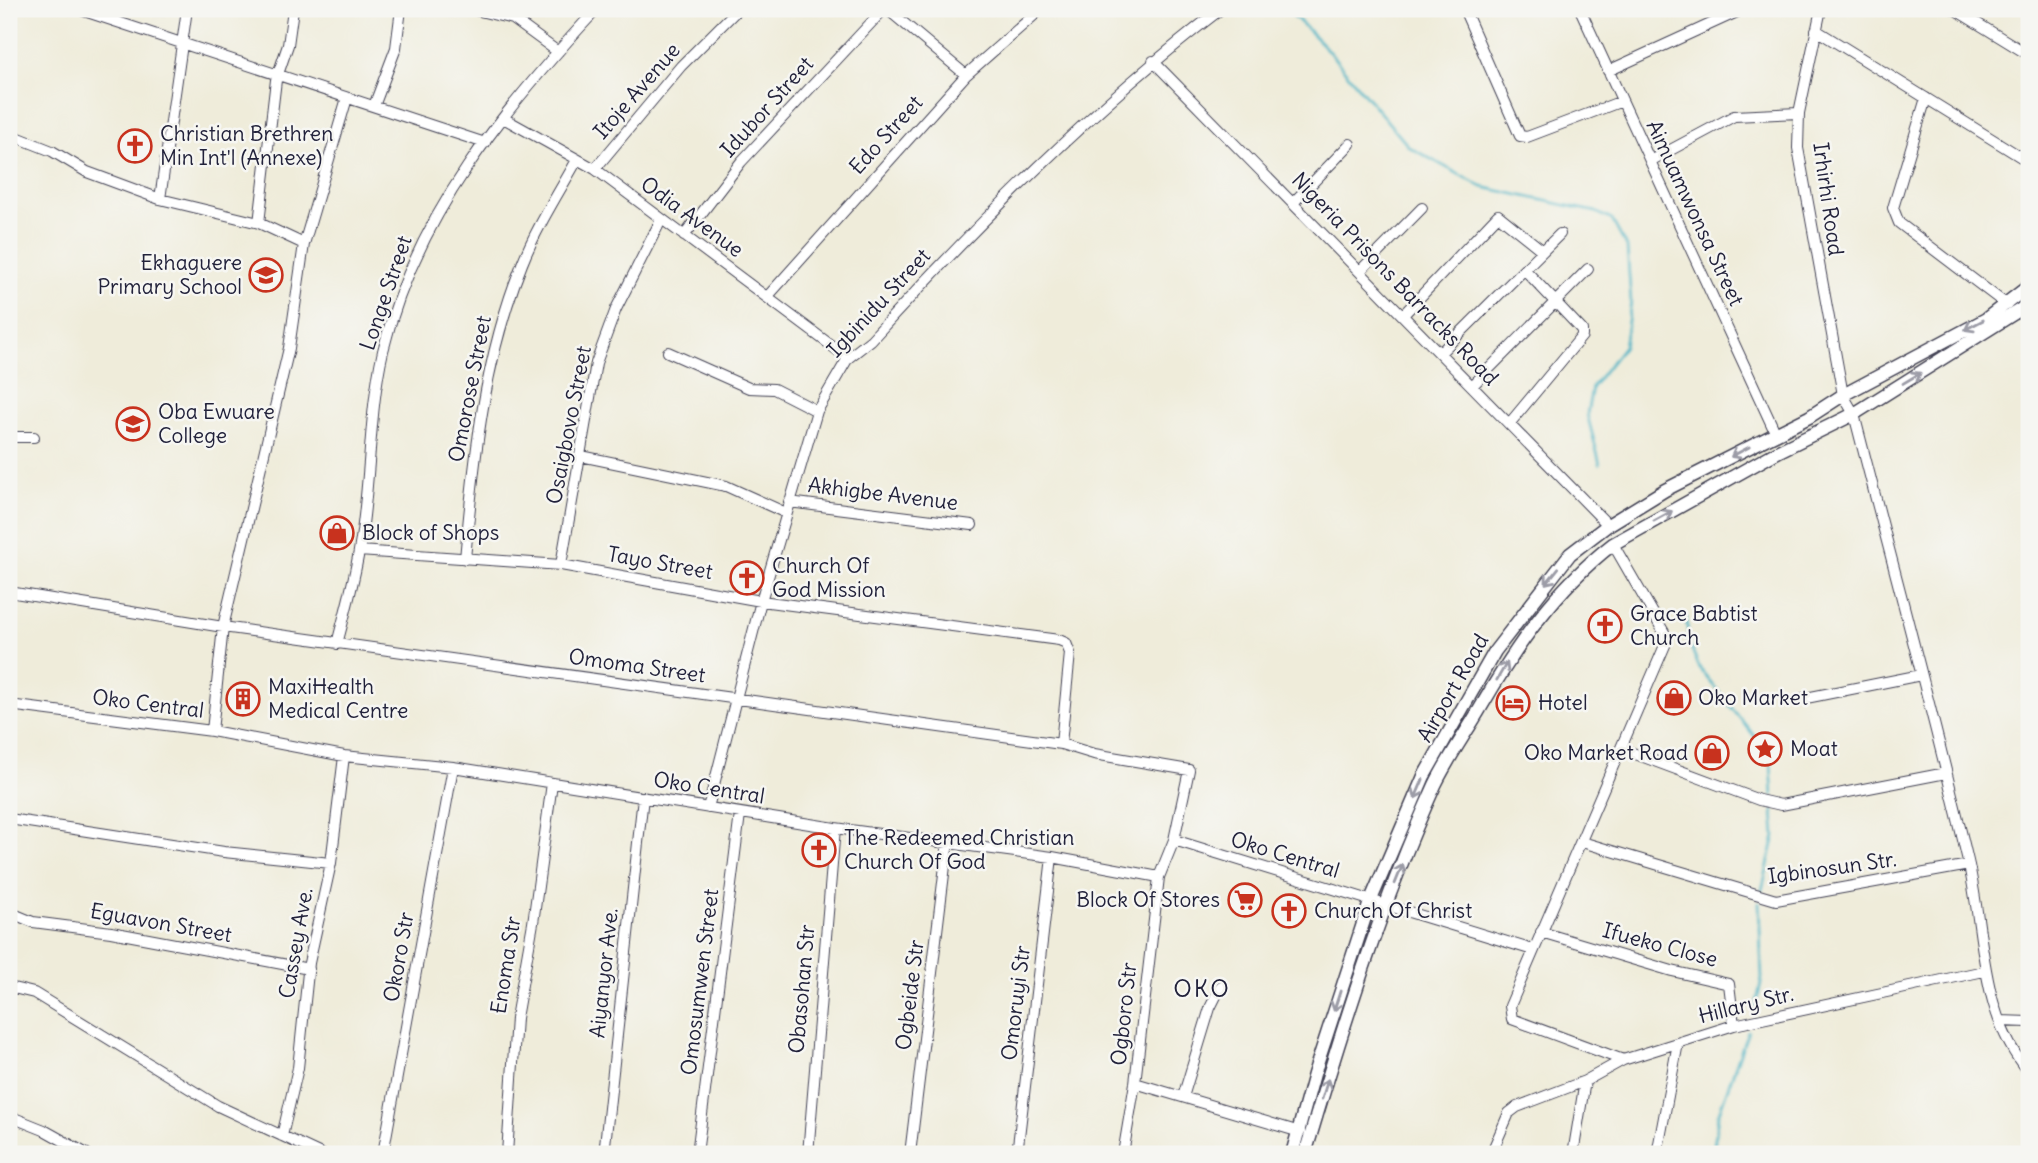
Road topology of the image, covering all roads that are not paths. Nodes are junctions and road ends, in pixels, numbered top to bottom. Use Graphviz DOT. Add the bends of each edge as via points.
graph roads {
  1 [pos="78,9"];
  2 [pos="187,9"];
  3 [pos="293,9"];
  4 [pos="401,9"];
  5 [pos="471,9"];
  6 [pos="597,9"];
  7 [pos="737,9"];
  8 [pos="885,9"];
  9 [pos="1041,9"];
  10 [pos="1221,9"];
  11 [pos="1464,9"];
  12 [pos="1580,9"];
  13 [pos="1821,9"];
  14 [pos="1954,9"];
  15 [pos="1737,12"];
  16 [pos="1816,30"];
  17 [pos="180,43"];
  18 [pos="558,52"];
  19 [pos="2029,55"];
  20 [pos="1153,61"];
  21 [pos="1608,71"];
  22 [pos="279,75"];
  23 [pos="966,75"];
  24 [pos="347,98"];
  25 [pos="1926,99"];
  26 [pos="1622,101"];
  27 [pos="374,106"];
  28 [pos="1799,113"];
  29 [pos="505,119"];
  30 [pos="9,134"];
  31 [pos="485,143"];
  32 [pos="1350,144"];
  33 [pos="577,160"];
  34 [pos="1650,161"];
  35 [pos="2029,162"];
  36 [pos="595,169"];
  37 [pos="160,199"];
  38 [pos="1293,203"];
  39 [pos="1422,208"];
  40 [pos="662,220"];
  41 [pos="260,223"];
  42 [pos="1560,234"];
  43 [pos="684,236"];
  44 [pos="304,244"];
  45 [pos="1543,251"];
  46 [pos="1588,269"];
  47 [pos="1525,270"];
  48 [pos="1360,271"];
  49 [pos="2029,286"];
  50 [pos="768,296"];
  51 [pos="1555,302"];
  52 [pos="2029,304"];
  53 [pos="2007,305"];
  54 [pos="1403,315"];
  55 [pos="668,352"];
  56 [pos="1440,353"];
  57 [pos="848,358"];
  58 [pos="1472,386"];
  59 [pos="1843,395"];
  60 [pos="817,411"];
  61 [pos="1854,414"];
  62 [pos="1509,424"];
  63 [pos="1775,432"];
  64 [pos="9,438"];
  65 [pos="34,438"];
  66 [pos="582,456"];
  67 [pos="788,507"];
  68 [pos="972,525"];
  69 [pos="1608,525"];
  70 [pos="1613,544"];
  71 [pos="359,551"];
  72 [pos="465,559"];
  73 [pos="561,565"];
  74 [pos="9,592"];
  75 [pos="761,601"];
  76 [pos="223,627"];
  77 [pos="337,644"];
  78 [pos="1921,676"];
  79 [pos="736,699"];
  80 [pos="1801,699"];
  81 [pos="9,705"];
  82 [pos="212,731"];
  83 [pos="1061,744"];
  84 [pos="1622,750"];
  85 [pos="344,756"];
  86 [pos="453,767"];
  87 [pos="1946,773"];
  88 [pos="552,783"];
  89 [pos="642,797"];
  90 [pos="708,808"];
  91 [pos="740,814"];
  92 [pos="9,819"];
  93 [pos="835,828"];
  94 [pos="1174,840"];
  95 [pos="948,841"];
  96 [pos="1582,842"];
  97 [pos="1052,857"];
  98 [pos="331,863"];
  99 [pos="1969,865"];
  100 [pos="1159,877"];
  101 [pos="1370,902"];
  102 [pos="1386,905"];
  103 [pos="9,912"];
  104 [pos="1541,932"];
  105 [pos="1533,950"];
  106 [pos="309,969"];
  107 [pos="1984,971"];
  108 [pos="1221,986"];
  109 [pos="9,987"];
  110 [pos="2000,1021"];
  111 [pos="2029,1022"];
  112 [pos="1734,1025"];
  113 [pos="1678,1043"];
  114 [pos="1623,1060"];
  115 [pos="2029,1073"];
  116 [pos="1585,1081"];
  117 [pos="1135,1083"];
  118 [pos="1183,1097"];
  119 [pos="9,1116"];
  120 [pos="1300,1132"];
  121 [pos="282,1136"];
  122 [pos="88,1154"];
  123 [pos="321,1154"];
  124 [pos="383,1154"];
  125 [pos="507,1154"];
  126 [pos="604,1154"];
  127 [pos="697,1154"];
  128 [pos="808,1154"];
  129 [pos="910,1154"];
  130 [pos="1017,1154"];
  131 [pos="1123,1154"];
  132 [pos="1292,1154"];
  133 [pos="1305,1154"];
  134 [pos="1491,1154"];
  135 [pos="1573,1154"];
  136 [pos="1657,1154"];
  1 -- 17 [label="street"];
  2 -- 17 [label="street"];
  3 -- 22 [label="street"];
  4 -- 27 [label="street" via="396,48"];
  5 -- 18 [label="street" via="513,19"];
  6 -- 18 [label="street, Longe Street"];
  7 -- 36 [label="street, Itoje Avenue" via="681,66"];
  8 -- 23 [label="street"];
  8 -- 43 [label="street, Idubor Street" via="741,162"];
  9 -- 23 [label="street, Edo Street"];
  10 -- 20 [label="street, Igbinidu Street"];
  11 -- 26 [label="street" via="1520,136"];
  12 -- 21 [label="street, Aimuamwonsa Street"];
  13 -- 16 [label="street, Irhirhi Road"];
  14 -- 19 [label="street"];
  15 -- 21 [label="street"];
  16 -- 25 [label="street"];
  16 -- 28 [label="street, Irhirhi Road"];
  17 -- 22 [label="street"];
  17 -- 37 [label="street"];
  18 -- 29 [label="street, Longe Street"];
  20 -- 38 [label="street, Nigeria Prisons Barracks Road"];
  20 -- 57 [label="street, Igbinidu Street"];
  21 -- 26 [label="street, Aimuamwonsa Street"];
  22 -- 24 [label="street"];
  22 -- 41 [label="street"];
  23 -- 50 [label="street, Edo Street"];
  24 -- 27 [label="street"];
  24 -- 44 [label="street"];
  25 -- 35 [label="street"];
  25 -- 53 [label="street" via="1893,208 1899,223"];
  26 -- 34 [label="street, Aimuamwonsa Street"];
  27 -- 31 [label="street"];
  28 -- 34 [label="street" via="1734,116"];
  28 -- 59 [label="street, Irhirhi Road" via="1802,177"];
  29 -- 31 [label="street, Longe Street"];
  29 -- 33 [label="street, Odia Avenue"];
  30 -- 37 [label="street" via="52,151 87,172"];
  31 -- 71 [label="street, Longe Street" via="431,223 383,352"];
  32 -- 38 [label="street"];
  33 -- 36 [label="street, Odia Avenue"];
  33 -- 72 [label="street, Omorose Street" via="522,262 493,348 473,467"];
  34 -- 63 [label="street, Aimuamwonsa Street"];
  36 -- 40 [label="street, Odia Avenue"];
  37 -- 41 [label="street"];
  38 -- 48 [label="street, Nigeria Prisons Barracks Road"];
  39 -- 48 [label="street"];
  40 -- 43 [label="street, Odia Avenue"];
  40 -- 66 [label="street, Osaigbovo Street" via="616,309 596,363"];
  41 -- 44 [label="street"];
  42 -- 45 [label="street"];
  43 -- 50 [label="street, Odia Avenue"];
  44 -- 76 [label="street" via="289,348"];
  45 -- 47 [label="street"];
  45 -- 54 [label="street" via="1498,215"];
  46 -- 51 [label="street"];
  47 -- 51 [label="street"];
  47 -- 56 [label="street"];
  48 -- 54 [label="street, Nigeria Prisons Barracks Road"];
  49 -- 53 [label="main road, Airport Road"];
  50 -- 57 [label="street, Odia Avenue"];
  51 -- 58 [label="street"];
  51 -- 62 [label="street" via="1582,330 1582,336"];
  61 -- 52 [label="main road, Airport Road, one-way"];
  53 -- 59 [label="main road, Airport Road, one-way"];
  54 -- 56 [label="street, Nigeria Prisons Barracks Road"];
  55 -- 60 [label="street" via="748,388 774,389"];
  56 -- 58 [label="street, Nigeria Prisons Barracks Road"];
  57 -- 60 [label="street, Igbinidu Street"];
  58 -- 62 [label="street, Nigeria Prisons Barracks Road"];
  59 -- 61 [label="street, Irhirhi Road"];
  59 -- 63 [label="main road, Airport Road"];
  60 -- 67 [label="street, Igbinidu Street"];
  70 -- 61 [label="main road, Airport Road, one-way"];
  61 -- 78 [label="street, Irhirhi Road"];
  62 -- 69 [label="street, Nigeria Prisons Barracks Road"];
  63 -- 69 [label="main road, Airport Road, one-way"];
  64 -- 65 [label="street"];
  66 -- 67 [label="street, Akhigbe Avenue" via="716,483"];
  66 -- 73 [label="street, Osaigbovo Street"];
  67 -- 68 [label="street, Akhigbe Avenue"];
  67 -- 75 [label="street, Igbinidu Street"];
  69 -- 101 [label="main road, Airport Road, one-way" via="1570,554 1495,651 1424,776"];
  70 -- 84 [label="street" via="1666,642"];
  102 -- 70 [label="main road, Airport Road, one-way" via="1436,783 1509,658 1545,610"];
  71 -- 72 [label="street, Tayo Street"];
  71 -- 77 [label="street, Longe Street"];
  72 -- 73 [label="street, Tayo Street"];
  73 -- 75 [label="street, Tayo Street"];
  74 -- 76 [label="street, Omoma Street"];
  75 -- 79 [label="street, Igbinidu Street"];
  75 -- 83 [label="street, Tayo Street" via="1066,643 1070,653"];
  76 -- 77 [label="street, Omoma Street"];
  76 -- 82 [label="street"];
  77 -- 79 [label="street, Omoma Street"];
  78 -- 80 [label="street"];
  78 -- 87 [label="street, Irhirhi Road"];
  79 -- 83 [label="street, Omoma Street"];
  79 -- 90 [label="street, Igbinidu Street"];
  81 -- 82 [label="street, Oko Central"];
  82 -- 85 [label="street, Oko Central"];
  83 -- 94 [label="street, Omoma Street" via="1189,770"];
  84 -- 87 [label="street" via="1781,805"];
  84 -- 96 [label="street"];
  85 -- 86 [label="street, Oko Central"];
  85 -- 98 [label="street, Cassey Ave."];
  86 -- 88 [label="street, Oko Central"];
  86 -- 124 [label="street, Okoro Str"];
  87 -- 99 [label="street, Irhirhi Road"];
  88 -- 89 [label="street, Oko Central"];
  88 -- 125 [label="street, Enoma Str" via="516,1018"];
  89 -- 90 [label="street, Oko Central"];
  89 -- 126 [label="street, Aiyanyor Ave."];
  90 -- 91 [label="street, Oko Central"];
  91 -- 93 [label="street, Oko Central"];
  91 -- 127 [label="street, Omosumwen Street"];
  92 -- 98 [label="street" via="224,852"];
  93 -- 95 [label="street, Oko Central"];
  93 -- 128 [label="street, Obasohan Str"];
  94 -- 100 [label="street"];
  94 -- 101 [label="street, Oko Central"];
  95 -- 97 [label="street, Oko Central"];
  95 -- 129 [label="street, Ogbeide Str"];
  96 -- 99 [label="street, Igbinosun Str." via="1776,900"];
  96 -- 104 [label="street"];
  97 -- 100 [label="street, Oko Central"];
  97 -- 130 [label="street, Omoruyi Str"];
  98 -- 106 [label="street, Cassey Ave."];
  99 -- 107 [label="street, Irhirhi Road"];
  100 -- 117 [label="street, Ogboro Str"];
  101 -- 102 [label="street, Oko Central"];
  101 -- 120 [label="main road, Airport Road, one-way"];
  102 -- 105 [label="street, Oko Central"];
  133 -- 102 [label="main road, Airport Road, one-way"];
  103 -- 106 [label="street, Eguavon Street" via="33,922"];
  104 -- 105 [label="street"];
  104 -- 112 [label="street, Ifueko Close" via="1729,984"];
  105 -- 114 [label="street" via="1510,1006 1513,1019"];
  106 -- 121 [label="street, Cassey Ave." via="298,1068"];
  107 -- 110 [label="street, Irhirhi Road"];
  107 -- 112 [label="street, Hillary Str."];
  108 -- 118 [label="street"];
  109 -- 121 [label="street" via="34,993 218,1106"];
  110 -- 111 [label="street"];
  110 -- 115 [label="street, Irhirhi Road" via="2014,1054"];
  112 -- 113 [label="street, Hillary Str."];
  113 -- 114 [label="street, Hillary Str."];
  113 -- 136 [label="street"];
  114 -- 116 [label="street, Hillary Str."];
  116 -- 134 [label="street, Hillary Str." via="1509,1113"];
  116 -- 135 [label="street"];
  117 -- 118 [label="street"];
  117 -- 131 [label="street, Ogboro Str"];
  118 -- 120 [label="street"];
  119 -- 122 [label="street"];
  120 -- 132 [label="main road, Airport Road"];
  121 -- 123 [label="street"];
}
